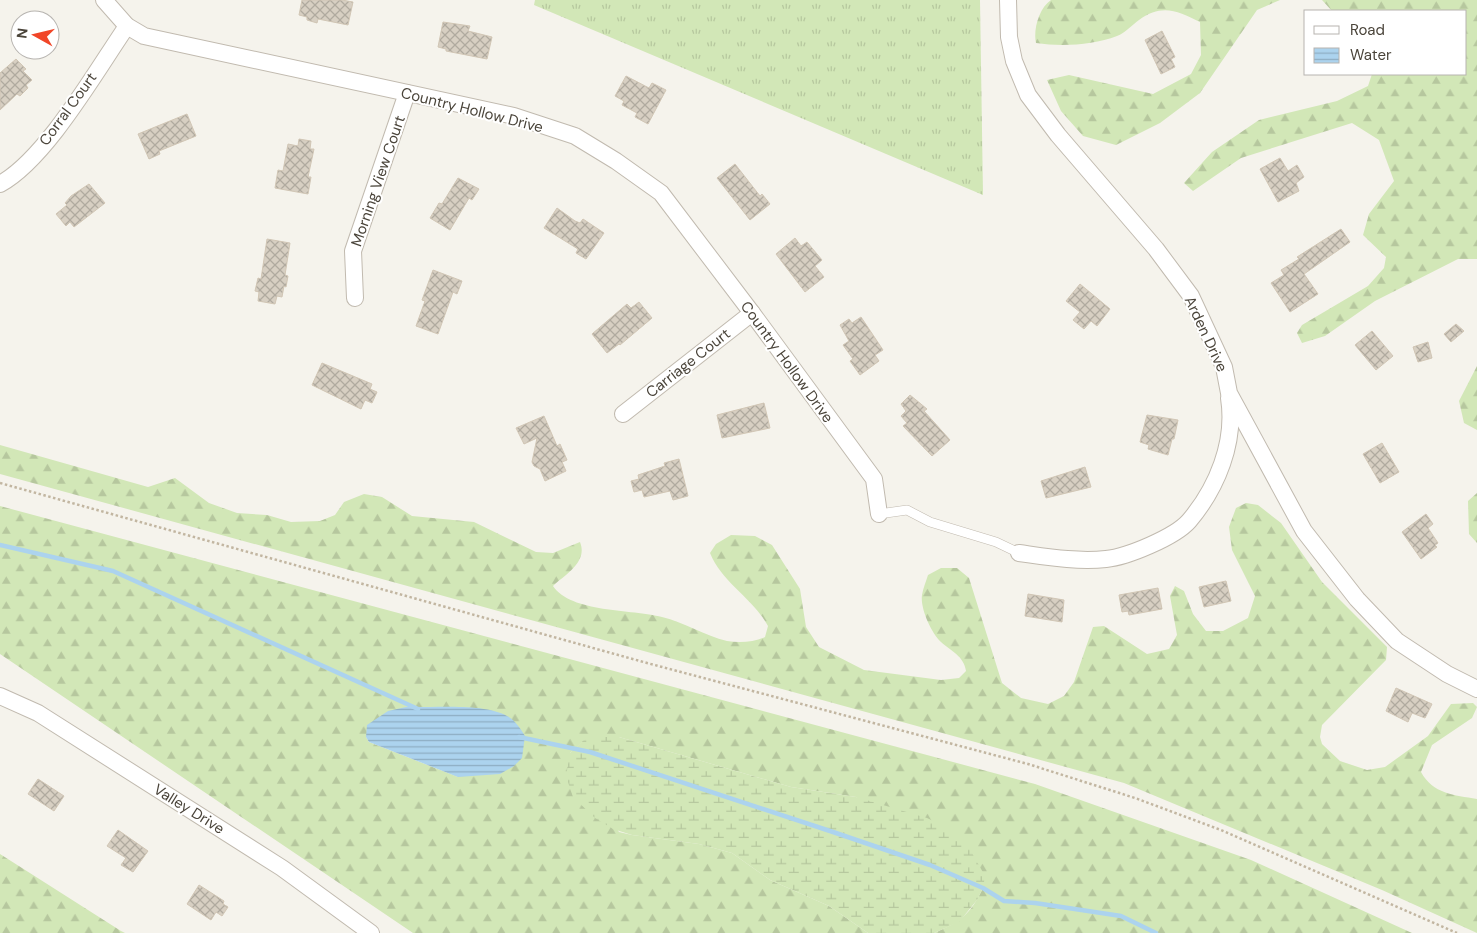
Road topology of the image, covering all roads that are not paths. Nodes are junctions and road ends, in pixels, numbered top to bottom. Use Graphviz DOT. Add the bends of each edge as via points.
graph roads {
  1 [pos="104,0"];
  2 [pos="1008,0"];
  3 [pos="127,26"];
  4 [pos="406,94"];
  5 [pos="0,184"];
  6 [pos="355,298"];
  7 [pos="752,313"];
  8 [pos="1229,393"];
  9 [pos="623,414"];
  10 [pos="879,514"];
  11 [pos="1019,553"];
  12 [pos="1477,690"];
  13 [pos="0,696"];
  14 [pos="371,933"];
  1 -- 3 [label="street, Country Hollow Drive"];
  2 -- 8 [label="street, Arden Drive" via="1009,37 1014,61 1028,95 1191,296 1224,367"];
  3 -- 4 [label="street, Country Hollow Drive" via="144,36"];
  3 -- 5 [label="street, Corral Court" via="51,137 14,176"];
  4 -- 6 [label="street, Morning View Court" via="353,250"];
  4 -- 7 [label="street, Country Hollow Drive" via="514,116 574,136 616,162 661,193"];
  7 -- 9 [label="street, Carriage Court"];
  7 -- 10 [label="street, Country Hollow Drive" via="874,479"];
  8 -- 11 [label="street" via="1229,439 1223,465 1188,523 1154,545 1108,559 1070,560"];
  8 -- 12 [label="street, Arden Drive" via="1304,531 1357,599 1397,640 1446,674"];
  10 -- 11 [label="lane" via="907,510 930,522 996,542"];
  13 -- 14 [label="street, Valley Drive" via="38,713 265,857"];
}
